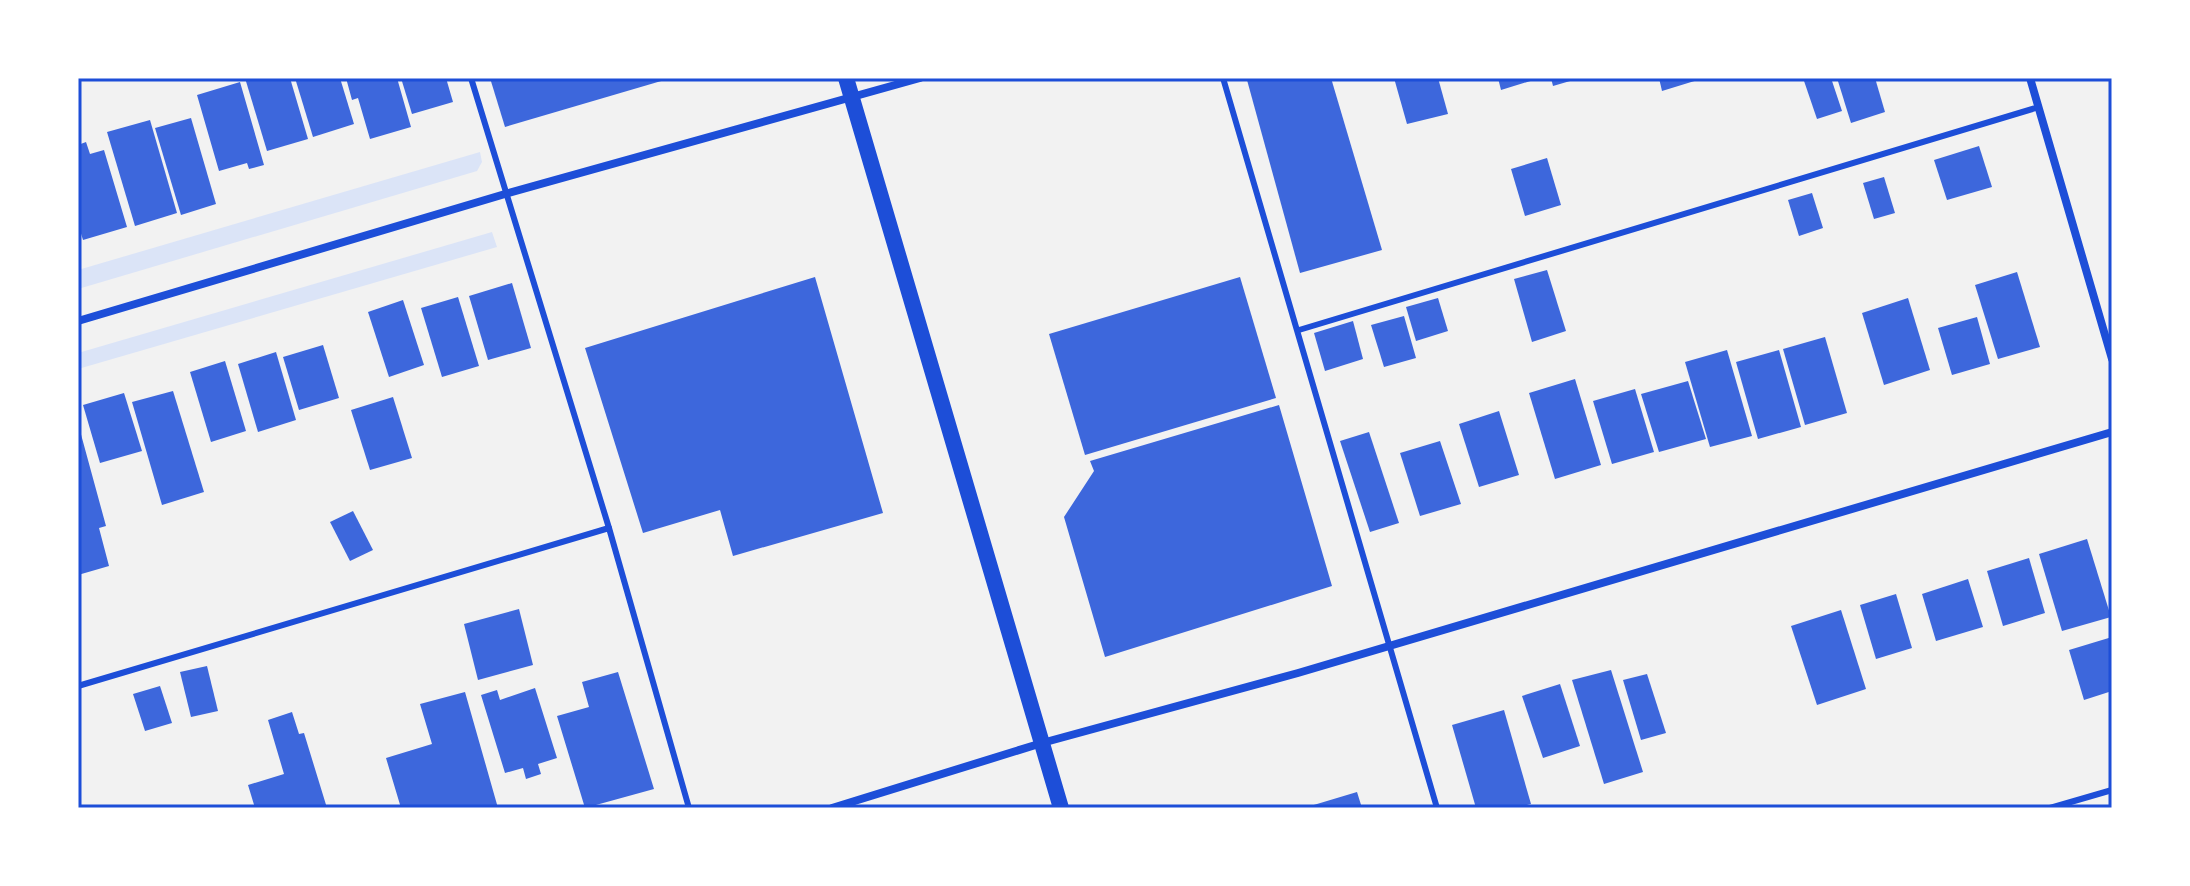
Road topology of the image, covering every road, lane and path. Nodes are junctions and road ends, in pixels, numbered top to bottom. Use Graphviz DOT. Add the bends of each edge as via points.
graph roads {
  1 [pos="471,78"];
  2 [pos="846,78"];
  3 [pos="920,78"];
  4 [pos="1223,78"];
  5 [pos="2030,78"];
  6 [pos="852,98"];
  7 [pos="2039,107"];
  8 [pos="505,194"];
  9 [pos="78,321"];
  10 [pos="1299,330"];
  11 [pos="2112,359"];
  12 [pos="2112,432"];
  13 [pos="609,528"];
  14 [pos="1391,645"];
  15 [pos="78,686"];
  16 [pos="1042,743"];
  17 [pos="2112,790"];
  18 [pos="689,808"];
  19 [pos="832,808"];
  20 [pos="1061,808"];
  21 [pos="1437,808"];
  22 [pos="2050,808"];
  1 -- 8 [label="lane"];
  2 -- 6 [label="main road"];
  3 -- 6 [label="street"];
  4 -- 10 [label="lane"];
  5 -- 7 [label="street"];
  6 -- 8 [label="street"];
  6 -- 16 [label="main road"];
  7 -- 10 [label="lane"];
  7 -- 11 [label="street"];
  8 -- 9 [label="street"];
  8 -- 13 [label="lane"];
  10 -- 14 [label="lane"];
  12 -- 14 [label="street"];
  13 -- 15 [label="lane"];
  13 -- 18 [label="lane"];
  14 -- 16 [label="street"];
  14 -- 21 [label="lane"];
  16 -- 19 [label="street"];
  16 -- 20 [label="main road"];
  17 -- 22 [label="lane"];
}
